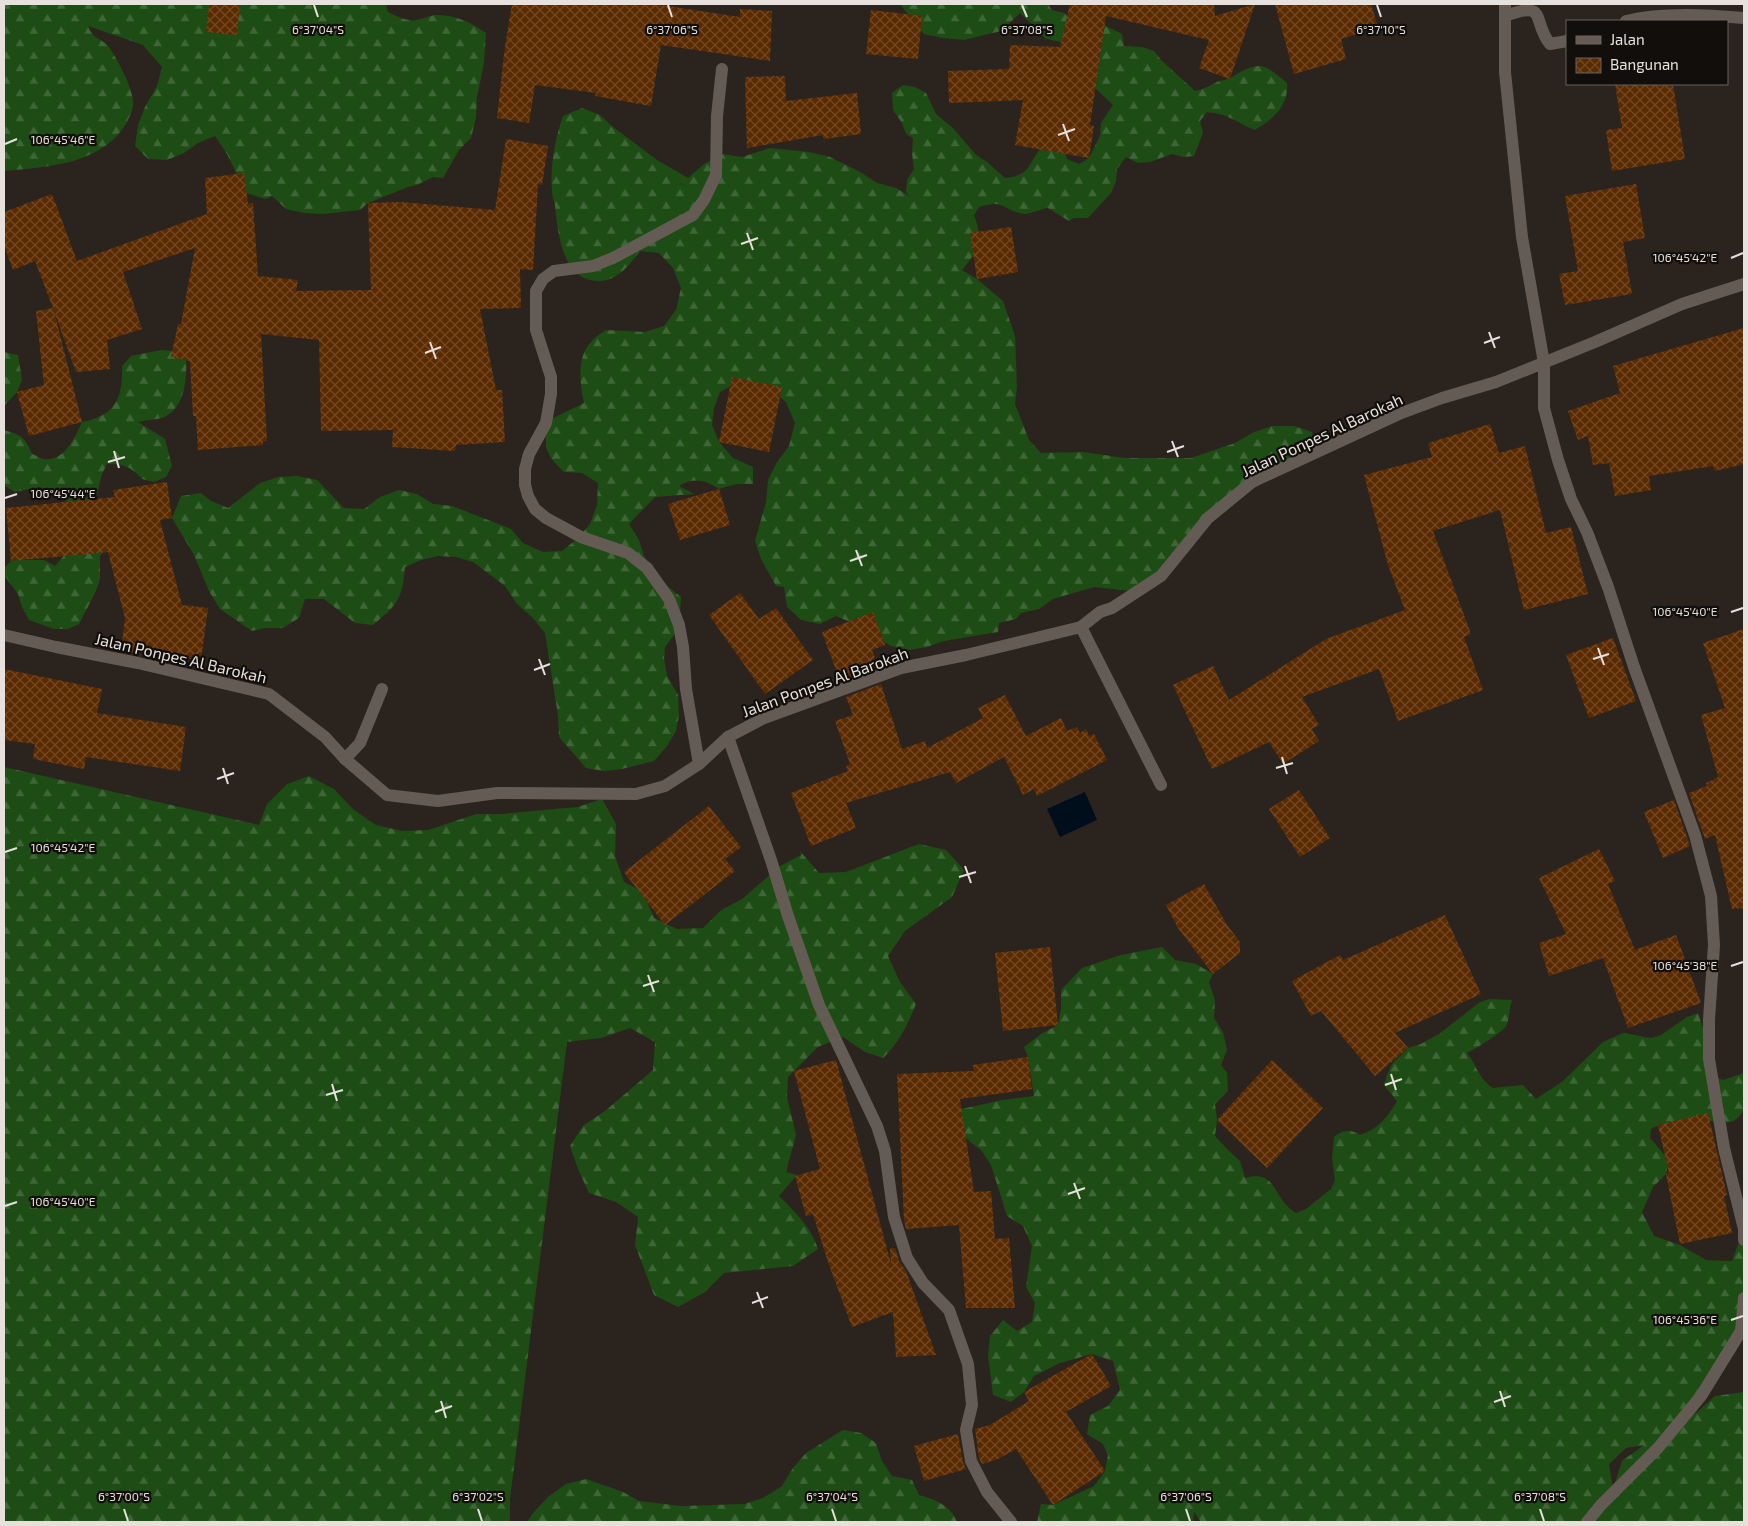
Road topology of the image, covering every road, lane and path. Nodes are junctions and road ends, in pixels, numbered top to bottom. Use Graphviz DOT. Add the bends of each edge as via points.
graph roads {
  1 [pos="1505,10"];
  2 [pos="1744,18"];
  3 [pos="1631,20"];
  4 [pos="1566,40"];
  5 [pos="722,69"];
  6 [pos="1744,284"];
  7 [pos="1544,363"];
  8 [pos="1081,626"];
  9 [pos="4,635"];
  10 [pos="382,689"];
  11 [pos="728,737"];
  12 [pos="345,759"];
  13 [pos="699,764"];
  14 [pos="1161,785"];
  15 [pos="1744,1240"];
  16 [pos="1744,1298"];
  17 [pos="1011,1522"];
  18 [pos="1587,1522"];
  1 -- 4 [label="street" via="1531,8 1550,44"];
  1 -- 7 [label="street" via="1505,72 1522,237"];
  2 -- 3 [label="street" via="1700,15"];
  5 -- 13 [label="street" via="716,175 693,215 613,258 593,266 554,271 543,279 536,291 536,330 551,377 551,394 546,423 524,469 528,496 535,509 581,537 628,553 647,568 669,599 683,647 686,689"];
  6 -- 7 [label="street, Jalan Ponpes Al Barokah" via="1682,304"];
  7 -- 8 [label="street, Jalan Ponpes Al Barokah" via="1399,414 1252,482 1208,518 1161,576"];
  7 -- 15 [label="street" via="1544,408 1558,460 1608,587 1695,835 1711,896 1714,945 1709,1059"];
  8 -- 11 [label="street, Jalan Ponpes Al Barokah" via="901,668 764,718"];
  8 -- 14 [label="street"];
  9 -- 12 [label="street, Jalan Ponpes Al Barokah" via="138,662 269,694 325,737"];
  10 -- 12 [label="street" via="360,743"];
  11 -- 13 [label="street, Jalan Ponpes Al Barokah"];
  11 -- 17 [label="street" via="819,1005 877,1126 885,1151 894,1217 906,1258 923,1283 949,1310 968,1364 972,1405 966,1430 971,1461 987,1492"];
  12 -- 13 [label="street, Jalan Ponpes Al Barokah" via="388,795 438,801 497,793 636,794 665,786"];
  16 -- 18 [label="street" via="1741,1331 1701,1396 1658,1448"];
}
